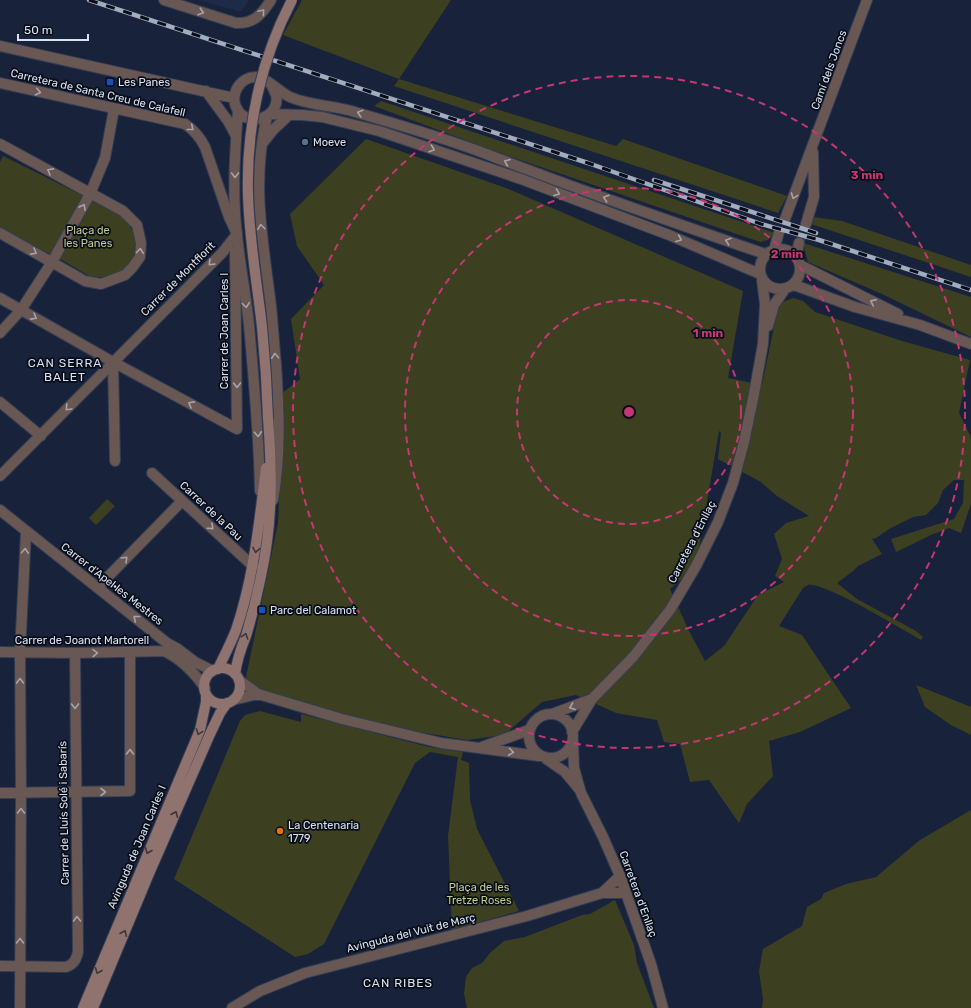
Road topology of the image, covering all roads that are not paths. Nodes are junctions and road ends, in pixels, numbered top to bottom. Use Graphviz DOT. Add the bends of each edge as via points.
graph roads {
  1 [pos="164,0"];
  2 [pos="271,0"];
  3 [pos="292,0"];
  4 [pos="867,0"];
  5 [pos="0,46"];
  6 [pos="0,83"];
  7 [pos="272,86"];
  8 [pos="206,92"];
  9 [pos="234,98"];
  10 [pos="114,109"];
  11 [pos="238,110"];
  12 [pos="269,115"];
  13 [pos="289,115"];
  14 [pos="236,136"];
  15 [pos="0,144"];
  16 [pos="262,144"];
  17 [pos="813,148"];
  18 [pos="803,172"];
  19 [pos="220,191"];
  20 [pos="90,194"];
  21 [pos="258,195"];
  22 [pos="814,197"];
  23 [pos="235,199"];
  24 [pos="785,219"];
  25 [pos="806,224"];
  26 [pos="0,232"];
  27 [pos="779,232"];
  28 [pos="237,234"];
  29 [pos="799,243"];
  30 [pos="770,252"];
  31 [pos="798,261"];
  32 [pos="52,262"];
  33 [pos="761,277"];
  34 [pos="789,287"];
  35 [pos="0,298"];
  36 [pos="21,310"];
  37 [pos="920,325"];
  38 [pos="0,333"];
  39 [pos="763,344"];
  40 [pos="971,344"];
  41 [pos="113,362"];
  42 [pos="0,402"];
  43 [pos="268,418"];
  44 [pos="41,436"];
  45 [pos="115,461"];
  46 [pos="152,472"];
  47 [pos="0,476"];
  48 [pos="182,501"];
  49 [pos="0,510"];
  50 [pos="261,511"];
  51 [pos="271,512"];
  52 [pos="26,532"];
  53 [pos="253,566"];
  54 [pos="98,587"];
  55 [pos="165,647"];
  56 [pos="0,652"];
  57 [pos="130,652"];
  58 [pos="20,653"];
  59 [pos="75,653"];
  60 [pos="216,670"];
  61 [pos="237,677"];
  62 [pos="206,691"];
  63 [pos="258,694"];
  64 [pos="592,699"];
  65 [pos="230,702"];
  66 [pos="552,714"];
  67 [pos="529,730"];
  68 [pos="572,736"];
  69 [pos="482,747"];
  70 [pos="542,757"];
  71 [pos="76,792"];
  72 [pos="0,793"];
  73 [pos="22,793"];
  74 [pos="581,793"];
  75 [pos="620,876"];
  76 [pos="602,893"];
  77 [pos="626,893"];
  78 [pos="0,966"];
  79 [pos="20,966"];
  80 [pos="20,1008"];
  81 [pos="83,1008"];
  82 [pos="93,1008"];
  83 [pos="232,1008"];
  84 [pos="663,1008"];
  1 -- 2 [label="street, one-way" via="236,24 251,22 261,14"];
  3 -- 43 [label="main road, bridge" via="276,36 260,85 251,130 249,163 250,222 264,349"];
  4 -- 17 [label="street, Camí dels Joncs"];
  5 -- 8 [label="street"];
  6 -- 10 [label="street, Carretera de Santa Creu de Calafell, one-way"];
  7 -- 9 [label="street" via="257,77 250,78 238,85"];
  7 -- 12 [label="street" via="276,103"];
  30 -- 7 [label="street, one-way" via="569,185 444,139 350,110 291,97"];
  8 -- 9 [label="street"];
  8 -- 14 [label="street"];
  9 -- 11 [label="street"];
  10 -- 19 [label="street, Carretera de Santa Creu de Calafell, one-way" via="185,124 194,130 205,147"];
  10 -- 20 [label="street" via="105,158"];
  11 -- 12 [label="street" via="247,118 255,120"];
  11 -- 14 [label="street"];
  12 -- 13 [label="street"];
  12 -- 16 [label="street"];
  13 -- 16 [label="street"];
  13 -- 33 [label="street, one-way" via="322,117 403,138 669,235"];
  14 -- 23 [label="street, one-way"];
  20 -- 15 [label="street, one-way"];
  16 -- 21 [label="street"];
  17 -- 18 [label="street, Camí dels Joncs"];
  17 -- 22 [label="street, Camí dels Joncs"];
  18 -- 22 [label="street"];
  18 -- 24 [label="street, Camí dels Joncs, one-way"];
  19 -- 23 [label="street" via="228,198"];
  19 -- 28 [label="street"];
  32 -- 20 [label="street, one-way"];
  32 -- 20 [label="street, one-way" via="85,281 101,284 125,275 140,257 136,225 123,211"];
  21 -- 23 [label="street" via="254,198"];
  51 -- 21 [label="street, one-way" via="277,478 278,395"];
  22 -- 25 [label="street, Camí dels Joncs"];
  23 -- 28 [label="street"];
  26 -- 32 [label="street, one-way"];
  27 -- 30 [label="street"];
  28 -- 41 [label="street, Carrer de Montflorit, one-way" via="222,253"];
  28 -- 41 [label="street, Carrer de Joan Carles I, one-way" via="237,429"];
  28 -- 50 [label="street, one-way" via="249,323"];
  29 -- 31 [label="street"];
  30 -- 31 [label="street" via="787,250"];
  30 -- 33 [label="street" via="760,264"];
  31 -- 34 [label="street" via="799,276"];
  37 -- 31 [label="street, one-way"];
  32 -- 36 [label="street"];
  33 -- 34 [label="street" via="767,285 775,289"];
  33 -- 39 [label="street" via="765,304"];
  34 -- 37 [label="street"];
  34 -- 39 [label="street" via="774,305"];
  35 -- 36 [label="street"];
  36 -- 38 [label="street"];
  36 -- 41 [label="street, one-way"];
  37 -- 40 [label="street"];
  39 -- 64 [label="street, Carretera d'Enllaç" via="744,442 733,483 718,522 670,610 633,657"];
  41 -- 44 [label="street, Carrer de Montflorit, one-way"];
  41 -- 45 [label="street"];
  42 -- 44 [label="street"];
  43 -- 50 [label="main road" via="267,464"];
  43 -- 51 [label="main road" via="272,464"];
  44 -- 47 [label="street"];
  46 -- 48 [label="street, Carrer de la Pau"];
  48 -- 53 [label="street, Carrer de la Pau, one-way"];
  54 -- 48 [label="street, one-way"];
  49 -- 52 [label="street, Carrer d'Apel·les Mestres"];
  50 -- 53 [label="main road, one-way"];
  61 -- 51 [label="main road, one-way" via="237,662 262,574"];
  52 -- 54 [label="street, Carrer d'Apel·les Mestres"];
  58 -- 52 [label="street, one-way"];
  53 -- 60 [label="main road" via="236,631"];
  55 -- 54 [label="street, Carrer d'Apel·les Mestres, one-way"];
  55 -- 57 [label="street, Carrer de Joanot Martorell"];
  55 -- 60 [label="street, Carrer d'Apel·les Mestres" via="178,649 195,662"];
  55 -- 62 [label="street, Carrer de Joanot Martorell" via="192,670"];
  56 -- 58 [label="street, Carrer de Joanot Martorell"];
  59 -- 57 [label="street, Carrer de Joanot Martorell, one-way"];
  71 -- 57 [label="street, one-way" via="130,792"];
  58 -- 59 [label="street, Carrer de Joanot Martorell"];
  73 -- 58 [label="street, one-way"];
  59 -- 71 [label="street, Carrer de Lluís Solé i Sabarís, one-way"];
  60 -- 61 [label="main road" via="229,670"];
  60 -- 62 [label="main road" via="207,677"];
  61 -- 63 [label="street"];
  61 -- 65 [label="main road" via="239,691"];
  62 -- 65 [label="main road" via="215,702"];
  62 -- 81 [label="main road, Avinguda de Joan Carles I, one-way" via="200,730"];
  63 -- 65 [label="street"];
  63 -- 69 [label="street" via="342,719 441,743"];
  64 -- 66 [label="street, Carretera d'Enllaç, one-way"];
  64 -- 68 [label="street, Carretera d'Enllaç"];
  82 -- 65 [label="main road, Avinguda de Joan Carles I, one-way" via="210,734 220,713"];
  66 -- 67 [label="street" via="538,718"];
  66 -- 68 [label="street" via="565,719"];
  67 -- 69 [label="street"];
  67 -- 70 [label="street" via="530,745 534,752"];
  68 -- 70 [label="street" via="566,752 559,757"];
  68 -- 74 [label="street, Carretera d'Enllaç" via="574,768"];
  69 -- 70 [label="street, one-way"];
  70 -- 74 [label="street, Carretera d'Enllaç" via="565,772"];
  71 -- 73 [label="street"];
  79 -- 71 [label="street, Carrer de Lluís Solé i Sabarís, one-way" via="66,967 76,960"];
  72 -- 73 [label="street"];
  79 -- 73 [label="street, one-way"];
  74 -- 75 [label="street, Carretera d'Enllaç"];
  75 -- 76 [label="street"];
  75 -- 77 [label="street, Carretera d'Enllaç"];
  76 -- 77 [label="street"];
  76 -- 83 [label="street, Avinguda del Vuit de Març" via="527,916 305,974 260,991"];
  77 -- 84 [label="street, Carretera d'Enllaç" via="651,964"];
  78 -- 79 [label="street"];
  79 -- 80 [label="street"];
}
